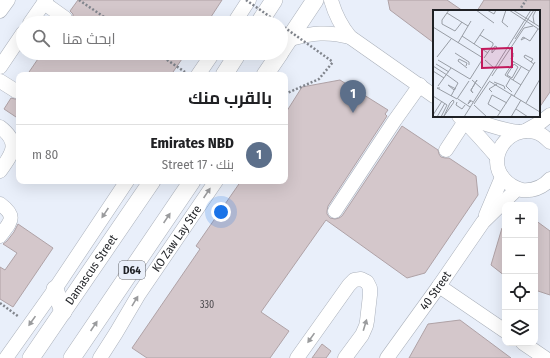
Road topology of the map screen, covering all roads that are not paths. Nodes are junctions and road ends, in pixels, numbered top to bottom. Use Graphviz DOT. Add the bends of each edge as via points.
graph roads {
  1 [pos="8,0"];
  2 [pos="249,0"];
  3 [pos="274,0"];
  4 [pos="316,0"];
  5 [pos="331,0"];
  6 [pos="45,2"];
  7 [pos="0,11"];
  8 [pos="35,16"];
  9 [pos="63,16"];
  10 [pos="239,16"];
  11 [pos="264,16"];
  12 [pos="288,37"];
  13 [pos="350,38"];
  14 [pos="16,43"];
  15 [pos="288,44"];
  16 [pos="208,60"];
  17 [pos="234,60"];
  18 [pos="273,60"];
  19 [pos="0,67"];
  20 [pos="200,72"];
  21 [pos="226,72"];
  22 [pos="267,72"];
  23 [pos="0,81"];
  24 [pos="420,85"];
  25 [pos="16,91"];
  26 [pos="433,95"];
  27 [pos="550,115"];
  28 [pos="463,118"];
  29 [pos="0,127"];
  30 [pos="521,132"];
  31 [pos="550,142"];
  32 [pos="446,150"];
  33 [pos="497,157"];
  34 [pos="0,171"];
  35 [pos="502,177"];
  36 [pos="550,179"];
  37 [pos="125,184"];
  38 [pos="150,184"];
  39 [pos="190,184"];
  40 [pos="214,184"];
  41 [pos="517,189"];
  42 [pos="544,190"];
  43 [pos="0,204"];
  44 [pos="335,211"];
  45 [pos="483,222"];
  46 [pos="0,236"];
  47 [pos="439,286"];
  48 [pos="55,289"];
  49 [pos="63,312"];
  50 [pos="502,329"];
  51 [pos="527,346"];
  52 [pos="6,358"];
  53 [pos="32,358"];
  54 [pos="72,358"];
  55 [pos="100,358"];
  56 [pos="297,358"];
  57 [pos="345,358"];
  58 [pos="387,358"];
  59 [pos="544,358"];
  1 -- 7 [label="street"];
  2 -- 10 [label="street"];
  3 -- 11 [label="main road"];
  4 -- 12 [label="main road"];
  5 -- 13 [label="street" via="337,18"];
  6 -- 8 [label="street"];
  6 -- 9 [label="street"];
  13 -- 15 [label="street" via="339,34 315,33"];
  13 -- 24 [label="street"];
  14 -- 19 [label="street"];
  16 -- 20 [label="street"];
  17 -- 21 [label="main road"];
  18 -- 22 [label="main road"];
  23 -- 25 [label="street"];
  24 -- 26 [label="street"];
  24 -- 44 [label="street"];
  27 -- 30 [label="street"];
  28 -- 30 [label="street"];
  28 -- 32 [label="street"];
  28 -- 33 [label="street"];
  29 -- 34 [label="street" via="8,134 13,147 12,154"];
  30 -- 31 [label="street" via="535,132"];
  30 -- 33 [label="street" via="508,138 500,146"];
  33 -- 35 [label="street"];
  35 -- 41 [label="street"];
  35 -- 45 [label="street, 40 Street"];
  36 -- 42 [label="street"];
  37 -- 48 [label="street, one-way"];
  38 -- 49 [label="main road, Damascus Street / D64"];
  54 -- 39 [label="main road, D64, one-way"];
  55 -- 40 [label="street, KO Zaw Lay Stre, one-way" via="139,294"];
  41 -- 42 [label="street"];
  41 -- 45 [label="street, 40 Street"];
  43 -- 46 [label="street" via="8,210 11,220"];
  45 -- 47 [label="street, 40 Street"];
  47 -- 50 [label="street"];
  47 -- 58 [label="street, 40 Street"];
  48 -- 49 [label="main road"];
  48 -- 52 [label="street, one-way"];
  49 -- 53 [label="main road, Damascus Street / D64"];
  51 -- 59 [label="street"];
  57 -- 56 [label="street, one-way" via="362,335 367,321 370,288 367,282 361,279 354,280 349,285"];
}
